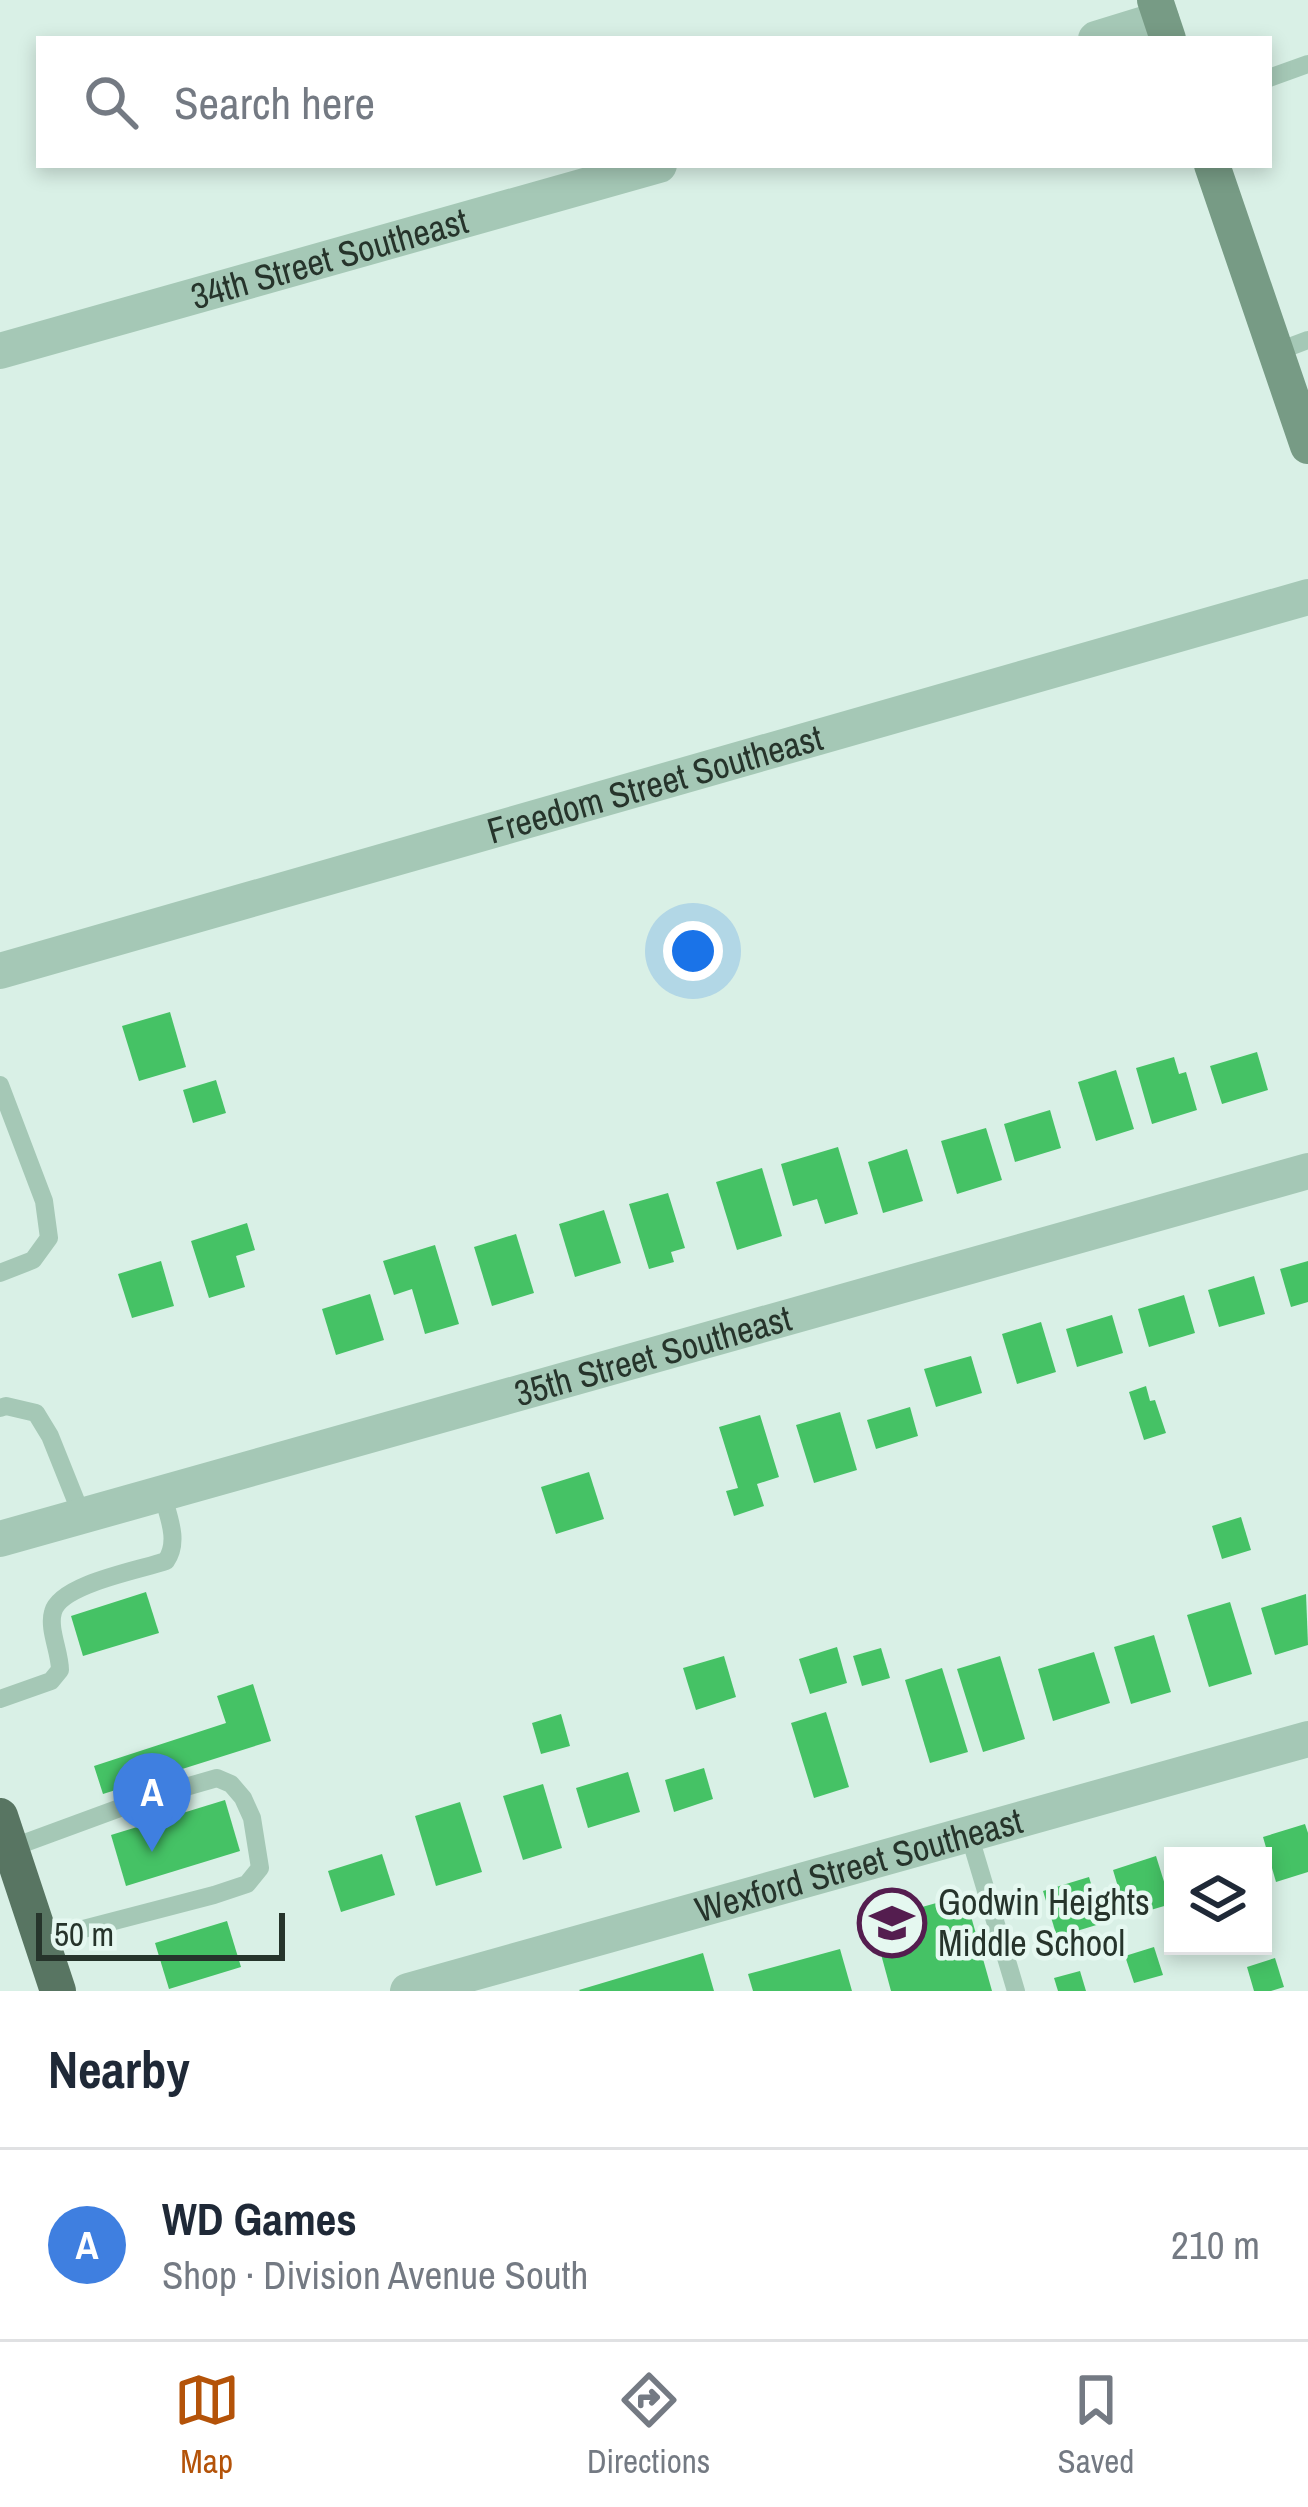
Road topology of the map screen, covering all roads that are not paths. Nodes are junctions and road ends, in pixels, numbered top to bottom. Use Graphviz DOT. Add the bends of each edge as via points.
graph roads {
  1 [pos="1162,19"];
  2 [pos="1106,36"];
  3 [pos="1308,64"];
  4 [pos="1272,77"];
  5 [pos="648,168"];
  6 [pos="1213,168"];
  7 [pos="1292,346"];
  8 [pos="0,351"];
  9 [pos="1308,446"];
  10 [pos="1308,597"];
  11 [pos="0,971"];
  12 [pos="0,1085"];
  13 [pos="1308,1171"];
  14 [pos="0,1273"];
  15 [pos="0,1408"];
  16 [pos="162,1493"];
  17 [pos="82,1516"];
  18 [pos="0,1539"];
  19 [pos="0,1699"];
  20 [pos="1308,1739"];
  21 [pos="5,1832"];
  22 [pos="969,1834"];
  23 [pos="41,1940"];
  24 [pos="58,1991"];
  25 [pos="409,1991"];
  26 [pos="1016,1991"];
  1 -- 2 [label="street"];
  3 -- 4 [label="lane"];
  5 -- 8 [label="street, 34th Street Southeast"];
  6 -- 7 [label="street"];
  7 -- 9 [label="street"];
  10 -- 11 [label="street, Freedom Street Southeast"];
  12 -- 14 [label="lane" via="44,1202 49,1238 33,1260"];
  13 -- 16 [label="street, 35th Street Southeast"];
  15 -- 17 [label="lane" via="37,1413"];
  16 -- 17 [label="street, 35th Street Southeast"];
  16 -- 19 [label="lane" via="172,1554 59,1600 52,1622 60,1670"];
  17 -- 18 [label="street, 35th Street Southeast"];
  20 -- 22 [label="street, Wexford Street Southeast"];
  21 -- 23 [label="main road"];
  21 -- 23 [label="lane" via="217,1778 231,1784 252,1818 260,1868 247,1884"];
  22 -- 25 [label="street, Wexford Street Southeast"];
  22 -- 26 [label="lane"];
  23 -- 24 [label="main road"];
}
